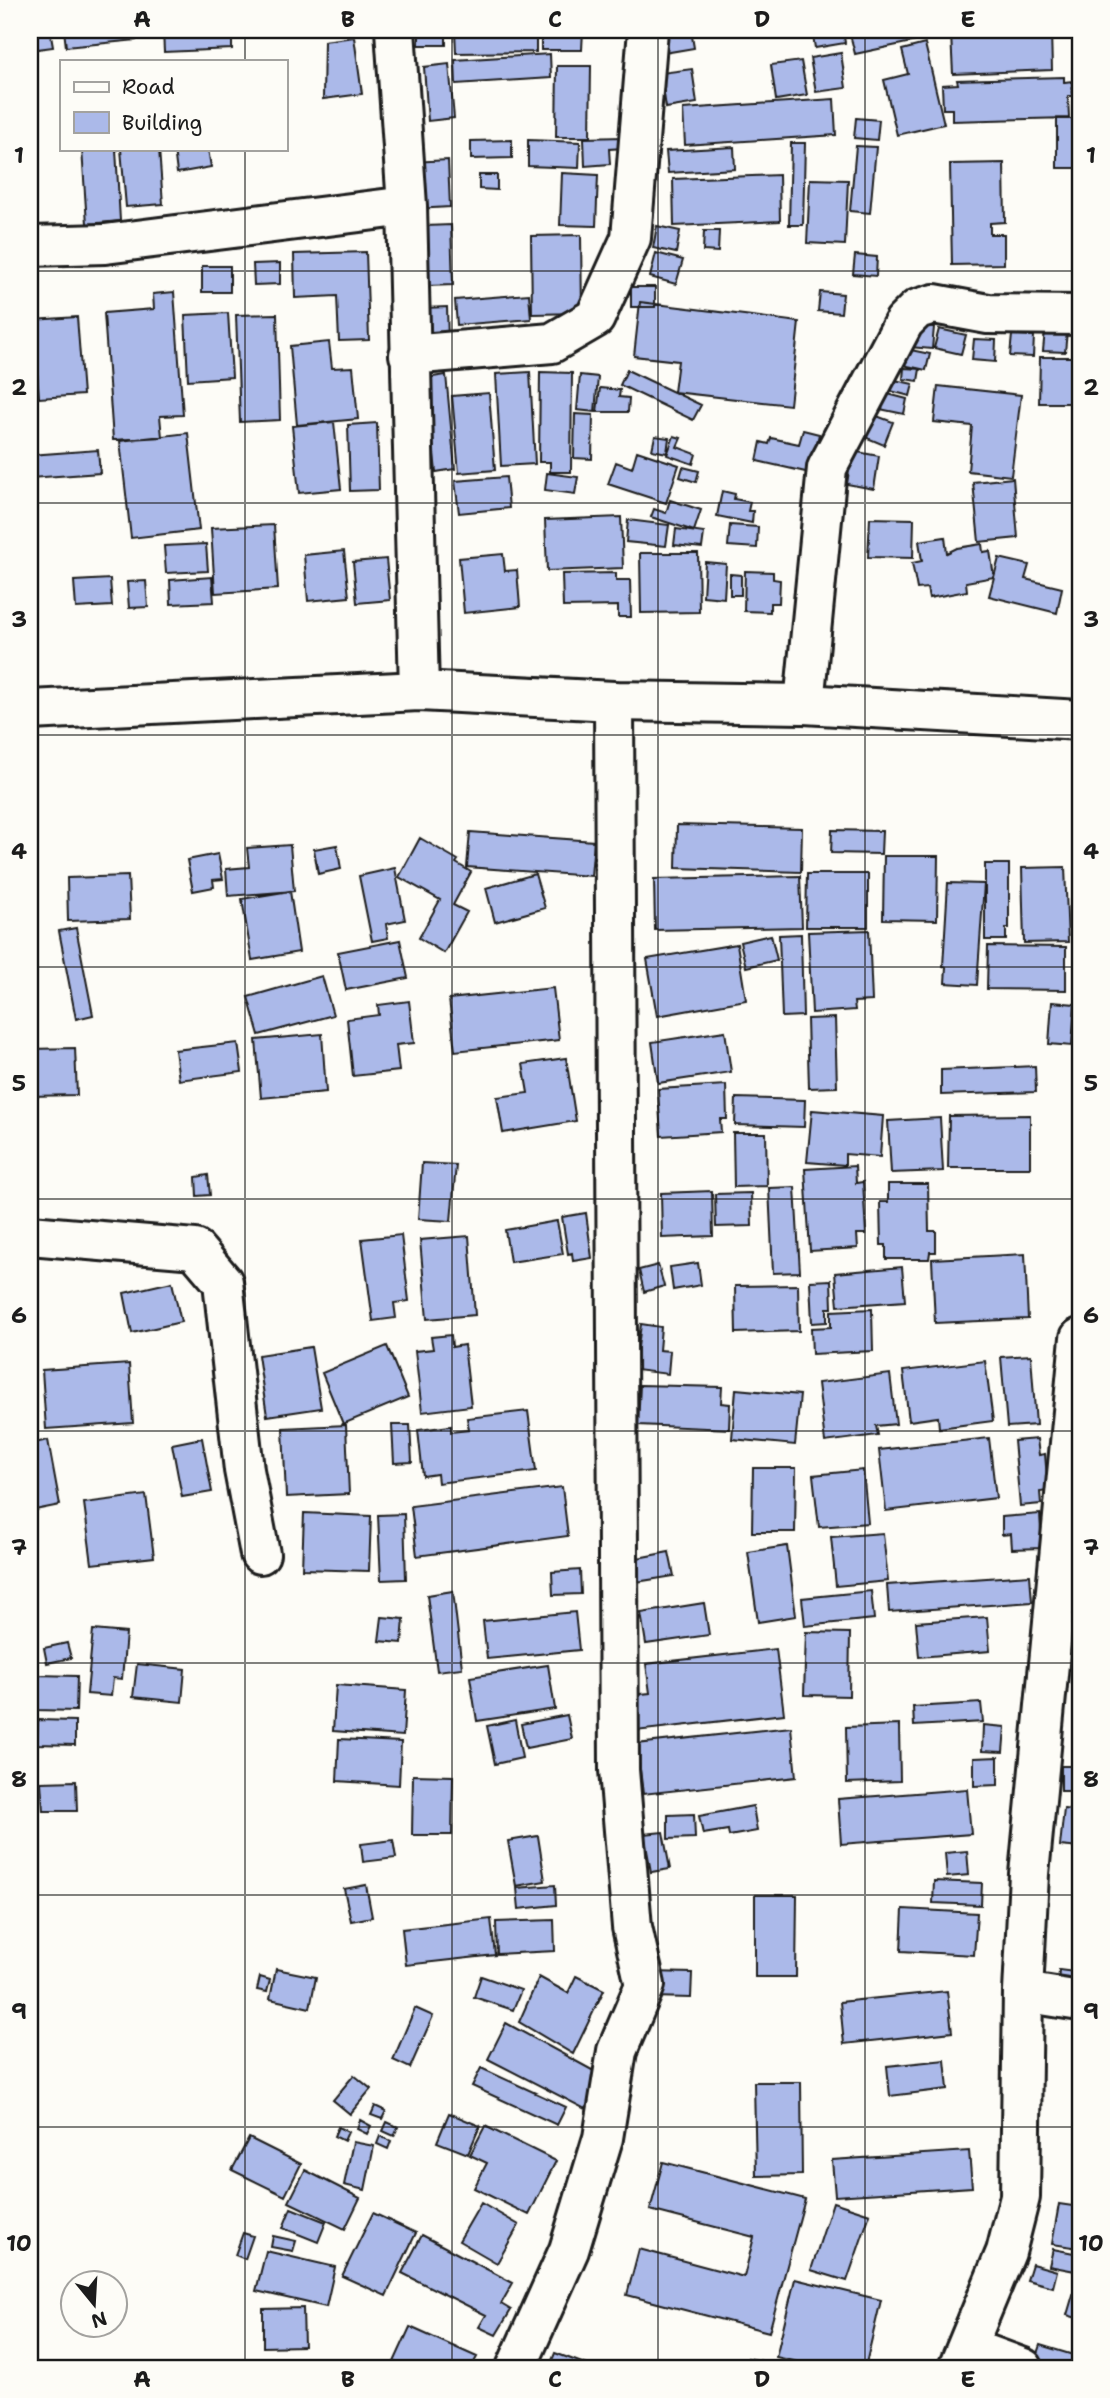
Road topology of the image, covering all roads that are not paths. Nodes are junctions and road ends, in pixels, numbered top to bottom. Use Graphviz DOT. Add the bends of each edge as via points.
graph roads {
  1 [pos="395,30"];
  2 [pos="648,30"];
  3 [pos="407,206"];
  4 [pos="30,246"];
  5 [pos="1080,315"];
  6 [pos="410,355"];
  7 [pos="419,691"];
  8 [pos="614,701"];
  9 [pos="804,704"];
  10 [pos="30,710"];
  11 [pos="1080,720"];
  12 [pos="30,1235"];
  13 [pos="1080,1338"];
  14 [pos="1071,1534"];
  15 [pos="260,1554"];
  16 [pos="1023,1992"];
  17 [pos="1080,2001"];
  18 [pos="963,2358"];
  19 [pos="516,2368"];
  20 [pos="1023,2368"];
  1 -- 3 [label="street"];
  2 -- 6 [label="street" via="631,238 595,318 552,343"];
  3 -- 4 [label="street" via="105,244"];
  3 -- 6 [label="street"];
  5 -- 9 [label="street" via="988,313 934,304 917,309 904,321 827,468"];
  6 -- 7 [label="street"];
  7 -- 8 [label="street"];
  7 -- 10 [label="street"];
  8 -- 9 [label="street"];
  8 -- 19 [label="street" via="619,1770 632,1927 645,1985 617,2051 603,2138 569,2250"];
  9 -- 11 [label="street"];
  12 -- 15 [label="street" via="195,1249 223,1282 244,1470"];
  13 -- 14 [label="street"];
  14 -- 16 [label="street" via="1029,1874"];
  16 -- 17 [label="street"];
  16 -- 18 [label="street" via="1020,2197 1006,2252"];
  18 -- 20 [label="street"];
}
